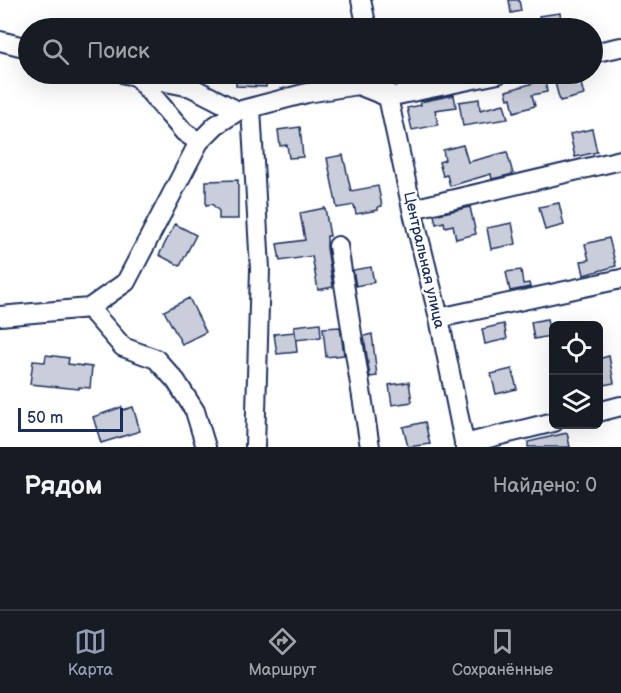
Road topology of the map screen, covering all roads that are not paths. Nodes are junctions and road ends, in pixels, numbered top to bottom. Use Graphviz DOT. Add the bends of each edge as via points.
graph roads {
  1 [pos="361,0"];
  2 [pos="365,18"];
  3 [pos="0,41"];
  4 [pos="18,46"];
  5 [pos="621,47"];
  6 [pos="603,51"];
  7 [pos="139,84"];
  8 [pos="176,84"];
  9 [pos="383,84"];
  10 [pos="450,84"];
  11 [pos="388,97"];
  12 [pos="245,109"];
  13 [pos="199,142"];
  14 [pos="621,160"];
  15 [pos="412,209"];
  16 [pos="338,246"];
  17 [pos="621,279"];
  18 [pos="89,308"];
  19 [pos="0,316"];
  20 [pos="439,318"];
  21 [pos="621,406"];
  22 [pos="603,411"];
  23 [pos="549,423"];
  24 [pos="464,446"];
  25 [pos="206,447"];
  26 [pos="255,447"];
  27 [pos="370,447"];
  1 -- 2 [label="street"];
  3 -- 4 [label="street"];
  5 -- 6 [label="street"];
  7 -- 13 [label="street" via="184,132"];
  8 -- 12 [label="street"];
  9 -- 11 [label="street, Центральная улица"];
  10 -- 11 [label="street"];
  11 -- 12 [label="street" via="358,85"];
  11 -- 15 [label="street, Центральная улица"];
  12 -- 13 [label="street" via="216,125"];
  12 -- 26 [label="street" via="260,269"];
  13 -- 18 [label="street" via="126,282"];
  14 -- 15 [label="street"];
  15 -- 20 [label="street, Центральная улица"];
  16 -- 27 [label="street"];
  17 -- 20 [label="street"];
  18 -- 19 [label="street"];
  18 -- 25 [label="street" via="123,347 156,359 176,381 195,411"];
  20 -- 24 [label="street, Центральная улица"];
  21 -- 22 [label="street"];
  23 -- 24 [label="street"];
}
